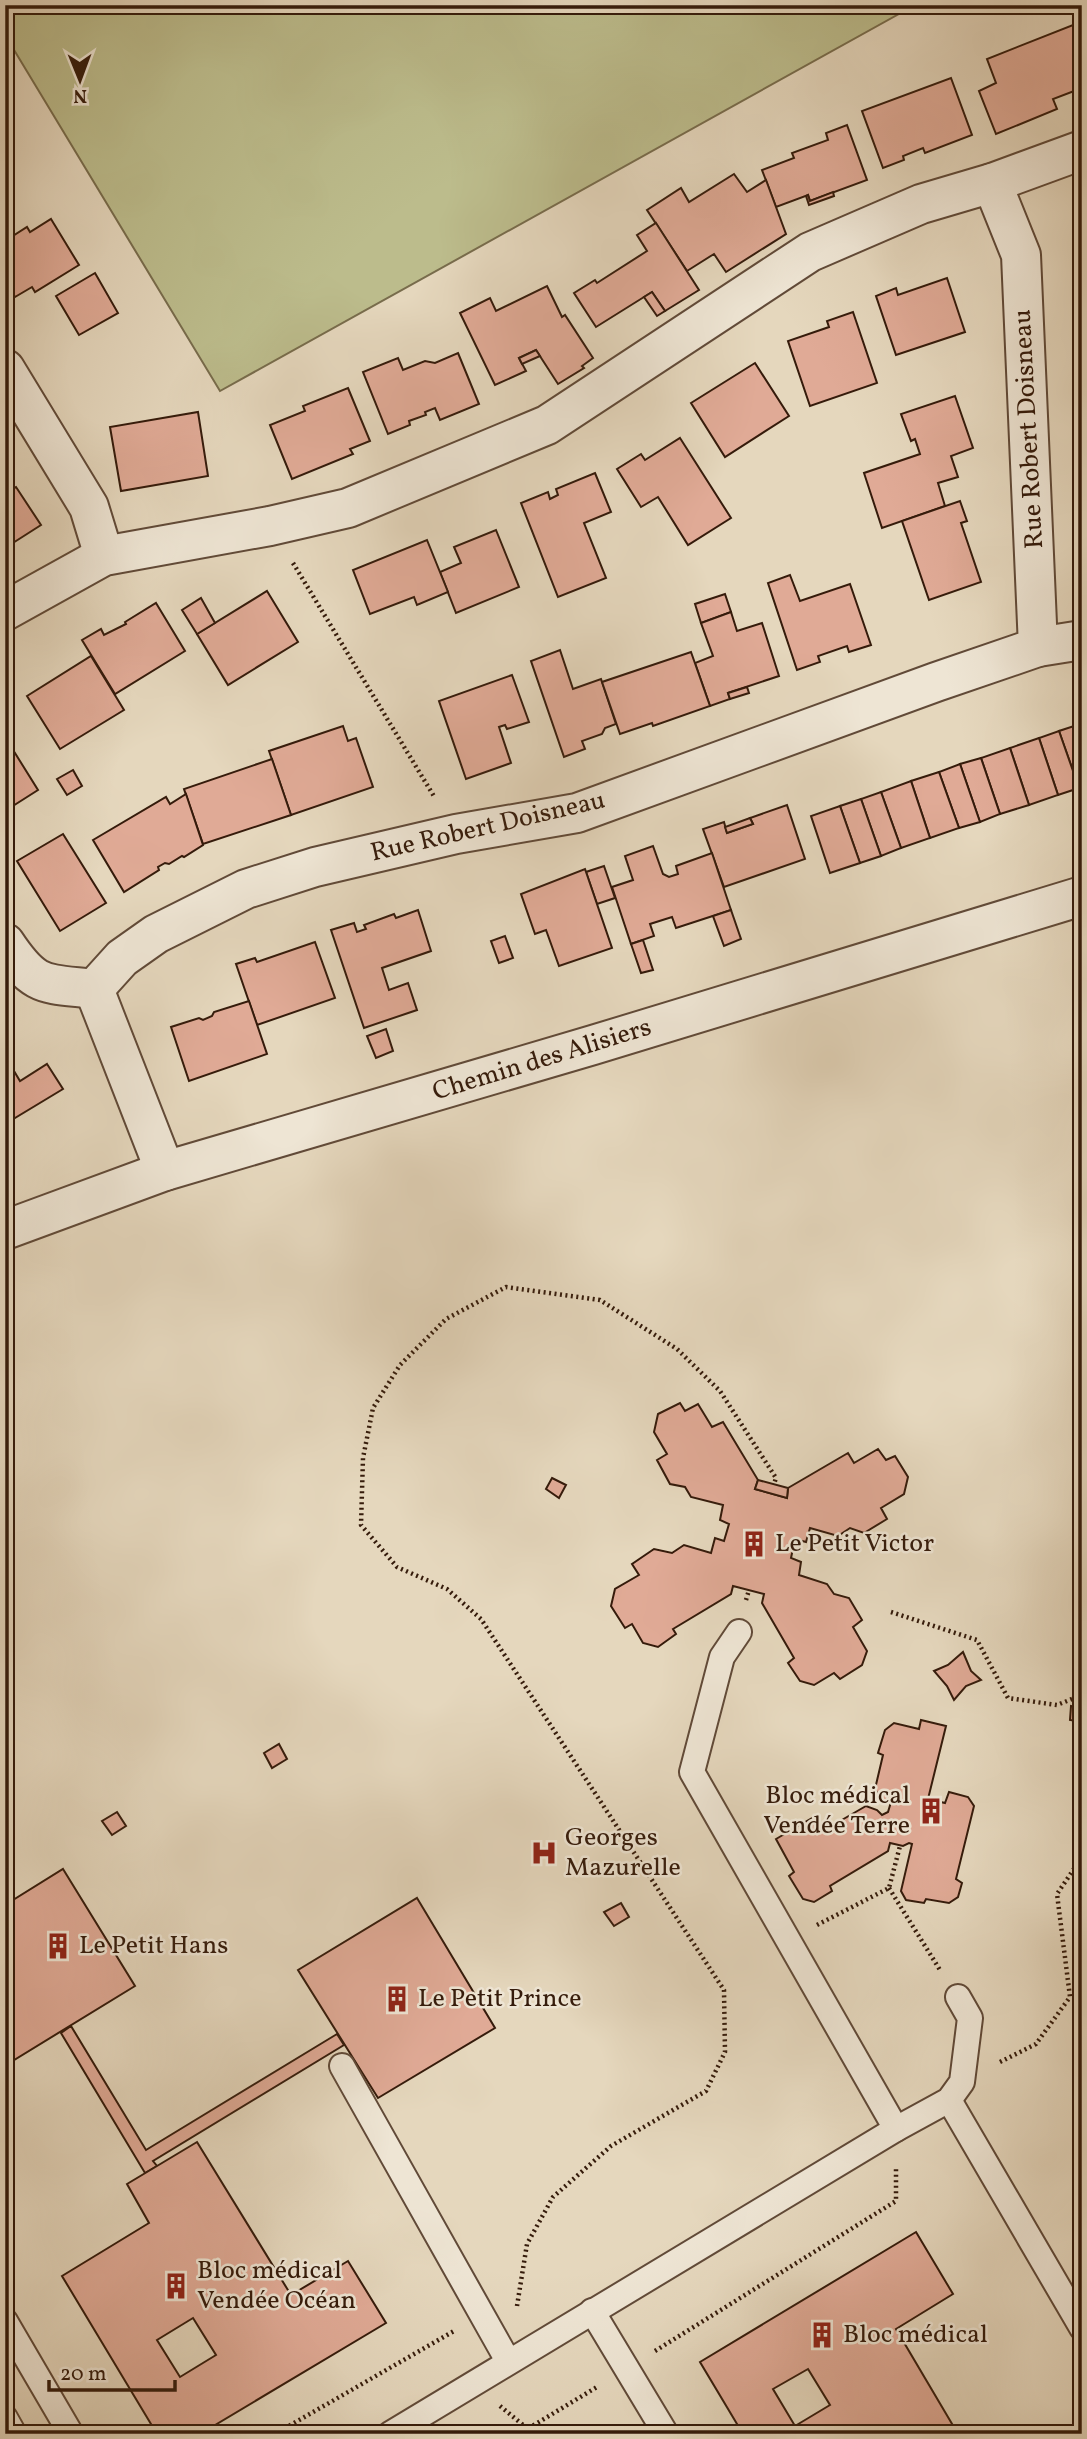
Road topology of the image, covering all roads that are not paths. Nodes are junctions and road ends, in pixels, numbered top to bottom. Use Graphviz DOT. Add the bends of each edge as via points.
graph roads {
  1 [pos="1082,150"];
  2 [pos="992,183"];
  3 [pos="5,369"];
  4 [pos="104,556"];
  5 [pos="5,611"];
  6 [pos="1082,640"];
  7 [pos="1038,647"];
  8 [pos="1082,896"];
  9 [pos="5,943"];
  10 [pos="94,989"];
  11 [pos="165,1171"];
  12 [pos="5,1230"];
  13 [pos="739,1632"];
  14 [pos="958,1997"];
  15 [pos="342,2066"];
  16 [pos="955,2091"];
  17 [pos="897,2129"];
  18 [pos="592,2311"];
  19 [pos="5,2321"];
  20 [pos="1082,2329"];
  21 [pos="508,2361"];
  22 [pos="5,2418"];
  23 [pos="14,2434"];
  24 [pos="71,2434"];
  25 [pos="390,2434"];
  26 [pos="666,2434"];
  1 -- 2 [label="street"];
  2 -- 4 [label="street" via="920,204 810,252 547,425 348,508"];
  2 -- 7 [label="street, Rue Robert Doisneau" via="1021,255"];
  3 -- 4 [label="street" via="89,507"];
  4 -- 5 [label="street"];
  6 -- 7 [label="street"];
  7 -- 10 [label="street, Rue Robert Doisneau" via="577,813 456,834 315,867 246,890 156,934 122,958"];
  8 -- 11 [label="street, Chemin des Alisiers"];
  9 -- 10 [label="street" via="27,973 44,983"];
  10 -- 11 [label="street"];
  11 -- 12 [label="street, Chemin des Alisiers"];
  13 -- 17 [label="lane" via="722,1657 692,1772"];
  14 -- 16 [label="lane" via="970,2018"];
  15 -- 21 [label="lane"];
  16 -- 17 [label="lane"];
  16 -- 20 [label="lane"];
  17 -- 18 [label="lane"];
  18 -- 21 [label="lane"];
  18 -- 26 [label="lane"];
  19 -- 24 [label="lane"];
  21 -- 25 [label="lane"];
  22 -- 23 [label="lane"];
}
